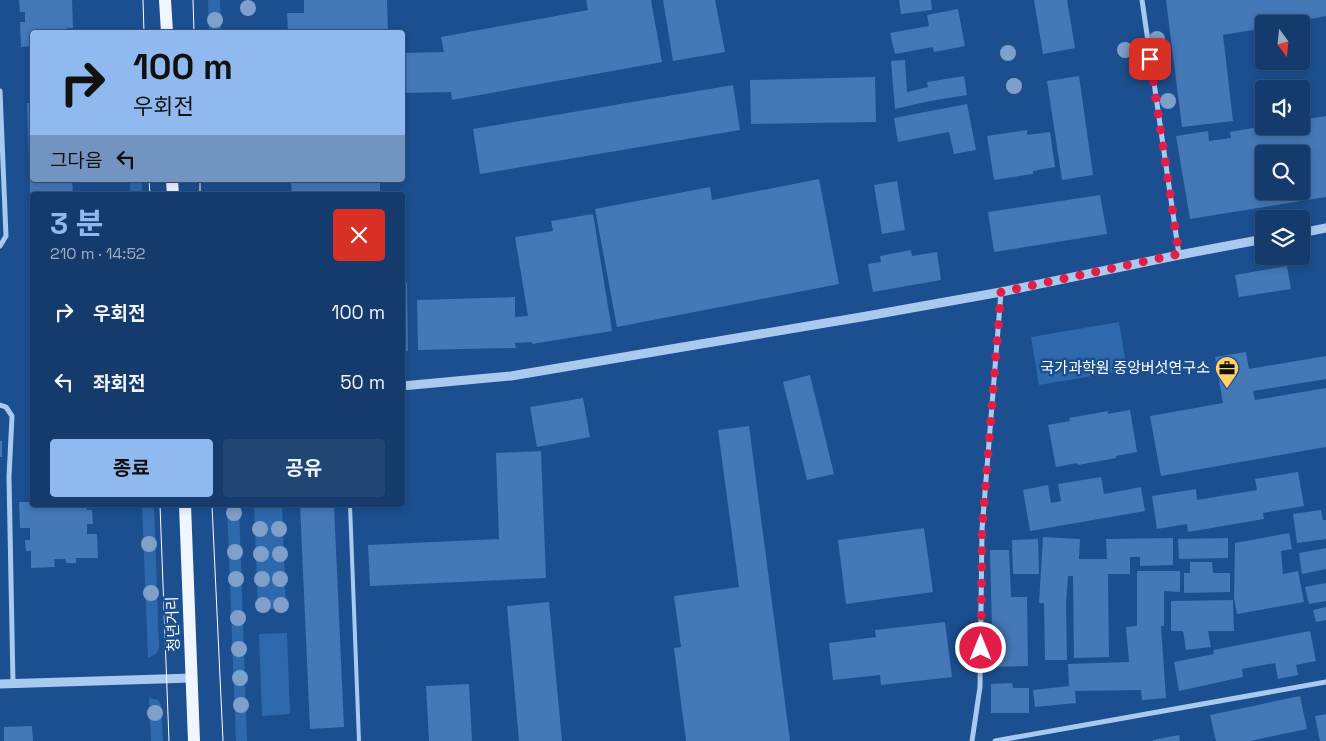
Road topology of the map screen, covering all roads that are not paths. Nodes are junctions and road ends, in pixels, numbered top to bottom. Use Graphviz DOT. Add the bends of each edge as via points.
graph roads {
  1 [pos="165,0"];
  2 [pos="1142,0"];
  3 [pos="166,30"];
  4 [pos="0,91"];
  5 [pos="1326,228"];
  6 [pos="1310,231"];
  7 [pos="1255,241"];
  8 [pos="0,246"];
  9 [pos="1179,254"];
  10 [pos="1001,292"];
  11 [pos="405,386"];
  12 [pos="0,405"];
  13 [pos="185,507"];
  14 [pos="350,507"];
  15 [pos="192,678"];
  16 [pos="1326,682"];
  17 [pos="0,684"];
  18 [pos="13,684"];
  19 [pos="194,741"];
  20 [pos="359,741"];
  21 [pos="972,741"];
  22 [pos="995,741"];
  1 -- 3 [label="main road"];
  2 -- 9 [label="street"];
  4 -- 8 [label="street" via="6,236"];
  5 -- 6 [label="street"];
  7 -- 9 [label="street"];
  9 -- 10 [label="street"];
  10 -- 11 [label="street" via="511,376"];
  10 -- 21 [label="street" via="982,530 980,687"];
  12 -- 18 [label="street" via="6,407 12,416 9,476"];
  13 -- 15 [label="main road, 청년거리"];
  14 -- 20 [label="lane"];
  15 -- 18 [label="street"];
  15 -- 19 [label="main road, 청년거리"];
  16 -- 22 [label="street"];
  17 -- 18 [label="street"];
}
